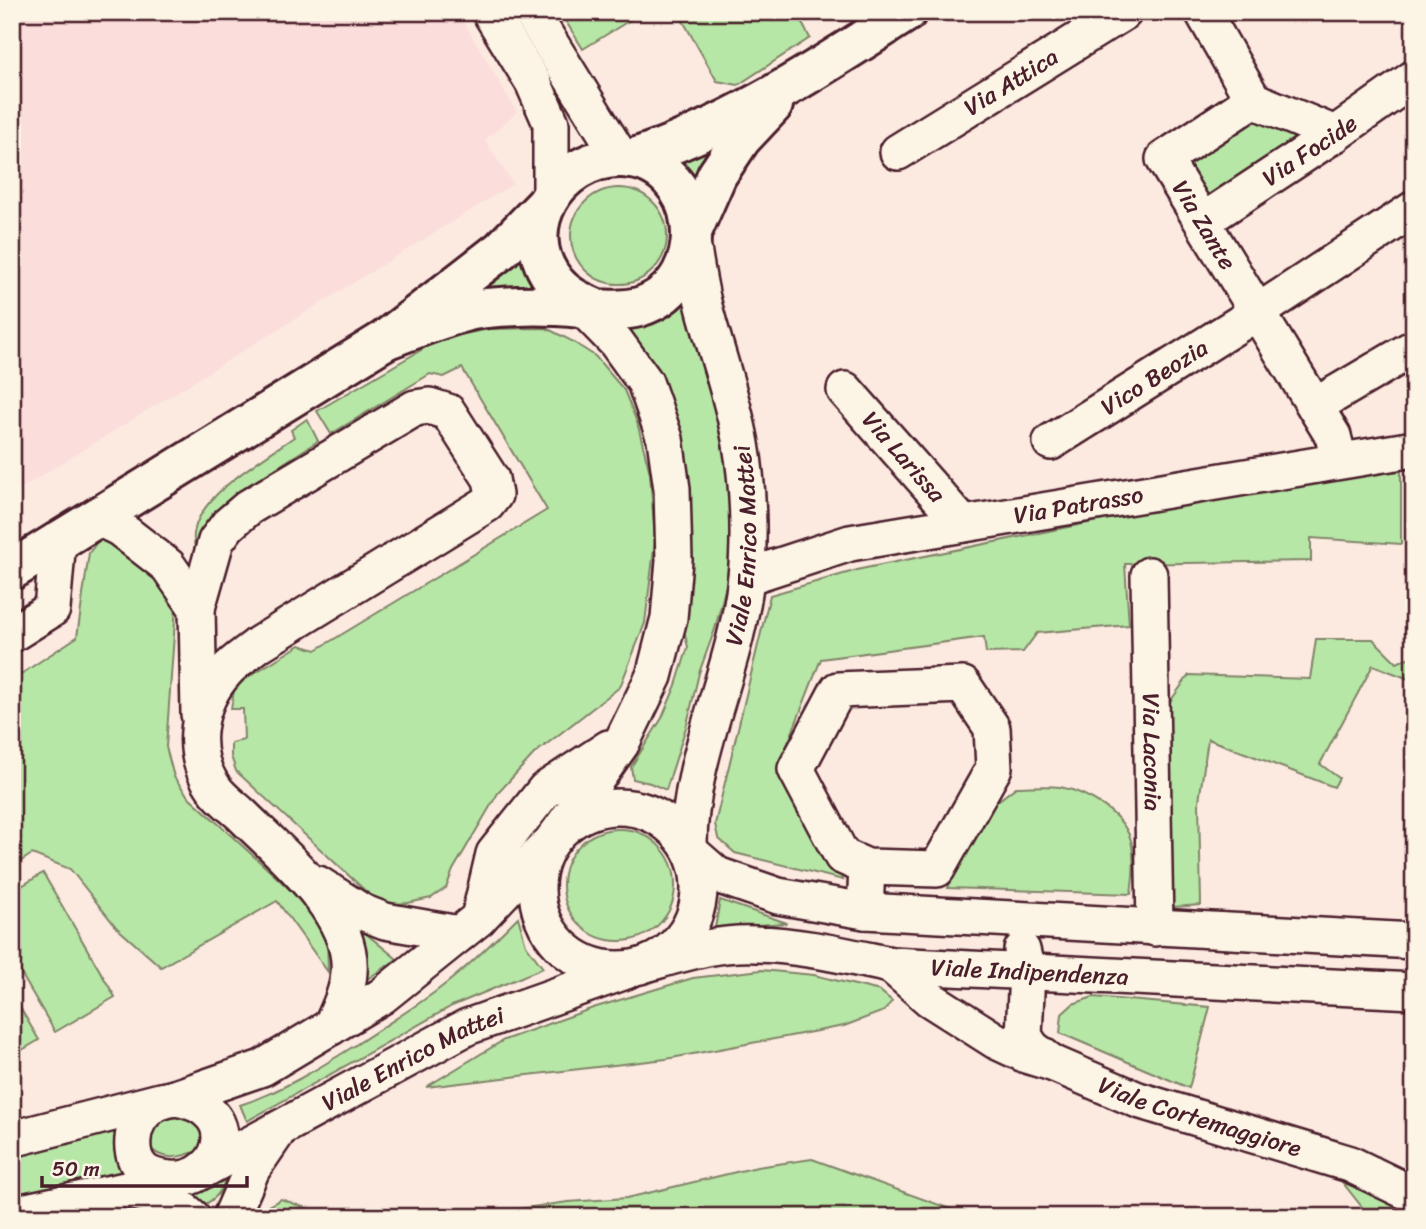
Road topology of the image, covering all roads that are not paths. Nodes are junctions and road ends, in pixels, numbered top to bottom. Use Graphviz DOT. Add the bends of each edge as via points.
graph roads {
  1 [pos="490,12"];
  2 [pos="531,12"];
  3 [pos="907,12"];
  4 [pos="1124,12"];
  5 [pos="1203,12"];
  6 [pos="1414,78"];
  7 [pos="793,84"];
  8 [pos="1253,100"];
  9 [pos="1335,134"];
  10 [pos="898,152"];
  11 [pos="626,159"];
  12 [pos="548,199"];
  13 [pos="1414,209"];
  14 [pos="1203,222"];
  15 [pos="692,237"];
  16 [pos="586,306"];
  17 [pos="1258,312"];
  18 [pos="385,340"];
  19 [pos="1414,351"];
  20 [pos="845,390"];
  21 [pos="1315,406"];
  22 [pos="1051,442"];
  23 [pos="1414,449"];
  24 [pos="1339,460"];
  25 [pos="96,517"];
  26 [pos="963,524"];
  27 [pos="58,540"];
  28 [pos="12,570"];
  29 [pos="1149,575"];
  30 [pos="746,577"];
  31 [pos="197,608"];
  32 [pos="12,634"];
  33 [pos="198,652"];
  34 [pos="247,654"];
  35 [pos="199,721"];
  36 [pos="624,738"];
  37 [pos="555,837"];
  38 [pos="691,851"];
  39 [pos="867,867"];
  40 [pos="301,873"];
  41 [pos="865,911"];
  42 [pos="1007,920"];
  43 [pos="469,926"];
  44 [pos="1155,928"];
  45 [pos="1414,941"];
  46 [pos="891,965"];
  47 [pos="641,966"];
  48 [pos="1027,971"];
  49 [pos="1066,973"];
  50 [pos="1414,991"];
  51 [pos="1025,1018"];
  52 [pos="331,1027"];
  53 [pos="1052,1063"];
  54 [pos="167,1100"];
  55 [pos="278,1130"];
  56 [pos="12,1139"];
  57 [pos="1350,1164"];
  58 [pos="1414,1173"];
  59 [pos="178,1178"];
  60 [pos="1414,1195"];
  61 [pos="233,1212"];
  62 [pos="12,1214"];
  1 -- 12 [label="street" via="533,82 551,123"];
  2 -- 11 [label="street"];
  3 -- 7 [label="main road"];
  4 -- 10 [label="street, Via Attica"];
  5 -- 8 [label="street"];
  6 -- 9 [label="street, Via Focide"];
  7 -- 11 [label="main road" via="703,132"];
  7 -- 15 [label="main road" via="717,175"];
  8 -- 9 [label="street"];
  8 -- 14 [label="street, Via Zante" via="1164,159"];
  9 -- 14 [label="street, Via Focide"];
  11 -- 12 [label="main road" via="600,160 581,167 564,178"];
  11 -- 15 [label="main road" via="655,169 674,185 690,215"];
  12 -- 16 [label="main road" via="539,231 542,258 555,281"];
  12 -- 18 [label="main road" via="500,250"];
  13 -- 17 [label="street, Vico Beozia"];
  14 -- 17 [label="street, Via Zante"];
  15 -- 16 [label="main road" via="685,267 670,288 649,303 625,311"];
  15 -- 30 [label="street, Viale Enrico Mattei" via="705,309 741,445"];
  16 -- 18 [label="main road" via="467,311"];
  16 -- 36 [label="street" via="645,382 665,439 672,489 674,560 669,618 654,676"];
  17 -- 21 [label="street, Via Zante"];
  17 -- 22 [label="street, Vico Beozia"];
  18 -- 25 [label="main road"];
  19 -- 21 [label="street"];
  20 -- 26 [label="street, Via Larissa"];
  21 -- 24 [label="street, Via Zante" via="1334,436"];
  23 -- 24 [label="street, Via Patrasso"];
  24 -- 26 [label="street, Via Patrasso"];
  25 -- 27 [label="main road"];
  25 -- 31 [label="street" via="119,528 168,566"];
  26 -- 30 [label="street, Via Patrasso" via="850,543"];
  27 -- 28 [label="main road"];
  27 -- 32 [label="street" via="52,609"];
  29 -- 44 [label="street, Via Laconia"];
  30 -- 38 [label="street, Viale Enrico Mattei" via="730,661 696,778 688,819"];
  31 -- 33 [label="street"];
  31 -- 34 [label="street" via="216,541 249,507 415,408 429,406 448,412 491,479 494,495 487,504"];
  33 -- 34 [label="street" via="222,660"];
  33 -- 35 [label="street"];
  34 -- 35 [label="street" via="227,669 211,691"];
  35 -- 40 [label="street" via="199,747 215,790"];
  36 -- 37 [label="street"];
  36 -- 43 [label="street" via="545,790 494,854"];
  37 -- 38 [label="street" via="583,814 612,806 642,810 669,824"];
  37 -- 43 [label="street"];
  37 -- 47 [label="street" via="538,871 538,903 550,932 572,955 601,968"];
  38 -- 41 [label="street, Viale Indipendenza" via="717,874 778,896"];
  38 -- 47 [label="street" via="699,880 697,906 688,930 671,950"];
  39 -- 39 [label="street" via="937,869 994,768 992,728 962,685 838,690 796,769 842,856"];
  39 -- 41 [label="street"];
  40 -- 43 [label="street" via="362,912 385,921"];
  40 -- 52 [label="street" via="332,912 346,944 350,970"];
  41 -- 42 [label="street, Viale Indipendenza"];
  42 -- 44 [label="street, Viale Indipendenza"];
  42 -- 48 [label="street"];
  43 -- 52 [label="street" via="382,996"];
  44 -- 45 [label="street, Viale Indipendenza"];
  46 -- 47 [label="street, Viale Indipendenza" via="755,943 702,948"];
  46 -- 48 [label="street, Viale Indipendenza"];
  46 -- 53 [label="street, Viale Cortemaggiore" via="930,999 996,1041"];
  47 -- 55 [label="street, Viale Enrico Mattei" via="467,1027"];
  48 -- 49 [label="street, Viale Indipendenza"];
  48 -- 51 [label="street"];
  49 -- 50 [label="street, Viale Indipendenza"];
  49 -- 51 [label="street" via="1039,989"];
  51 -- 53 [label="street" via="1024,1036"];
  52 -- 54 [label="street" via="262,1068"];
  53 -- 57 [label="street, Viale Cortemaggiore" via="1138,1100"];
  54 -- 56 [label="street"];
  54 -- 59 [label="street" via="146,1111 137,1124 133,1147"];
  54 -- 59 [label="street" via="191,1100 203,1106 219,1128"];
  55 -- 59 [label="street, Viale Enrico Mattei"];
  55 -- 61 [label="street" via="259,1157"];
  57 -- 58 [label="street"];
  57 -- 60 [label="street"];
  59 -- 61 [label="street" via="239,1181"];
  59 -- 62 [label="street, Viale Enrico Mattei"];
}
